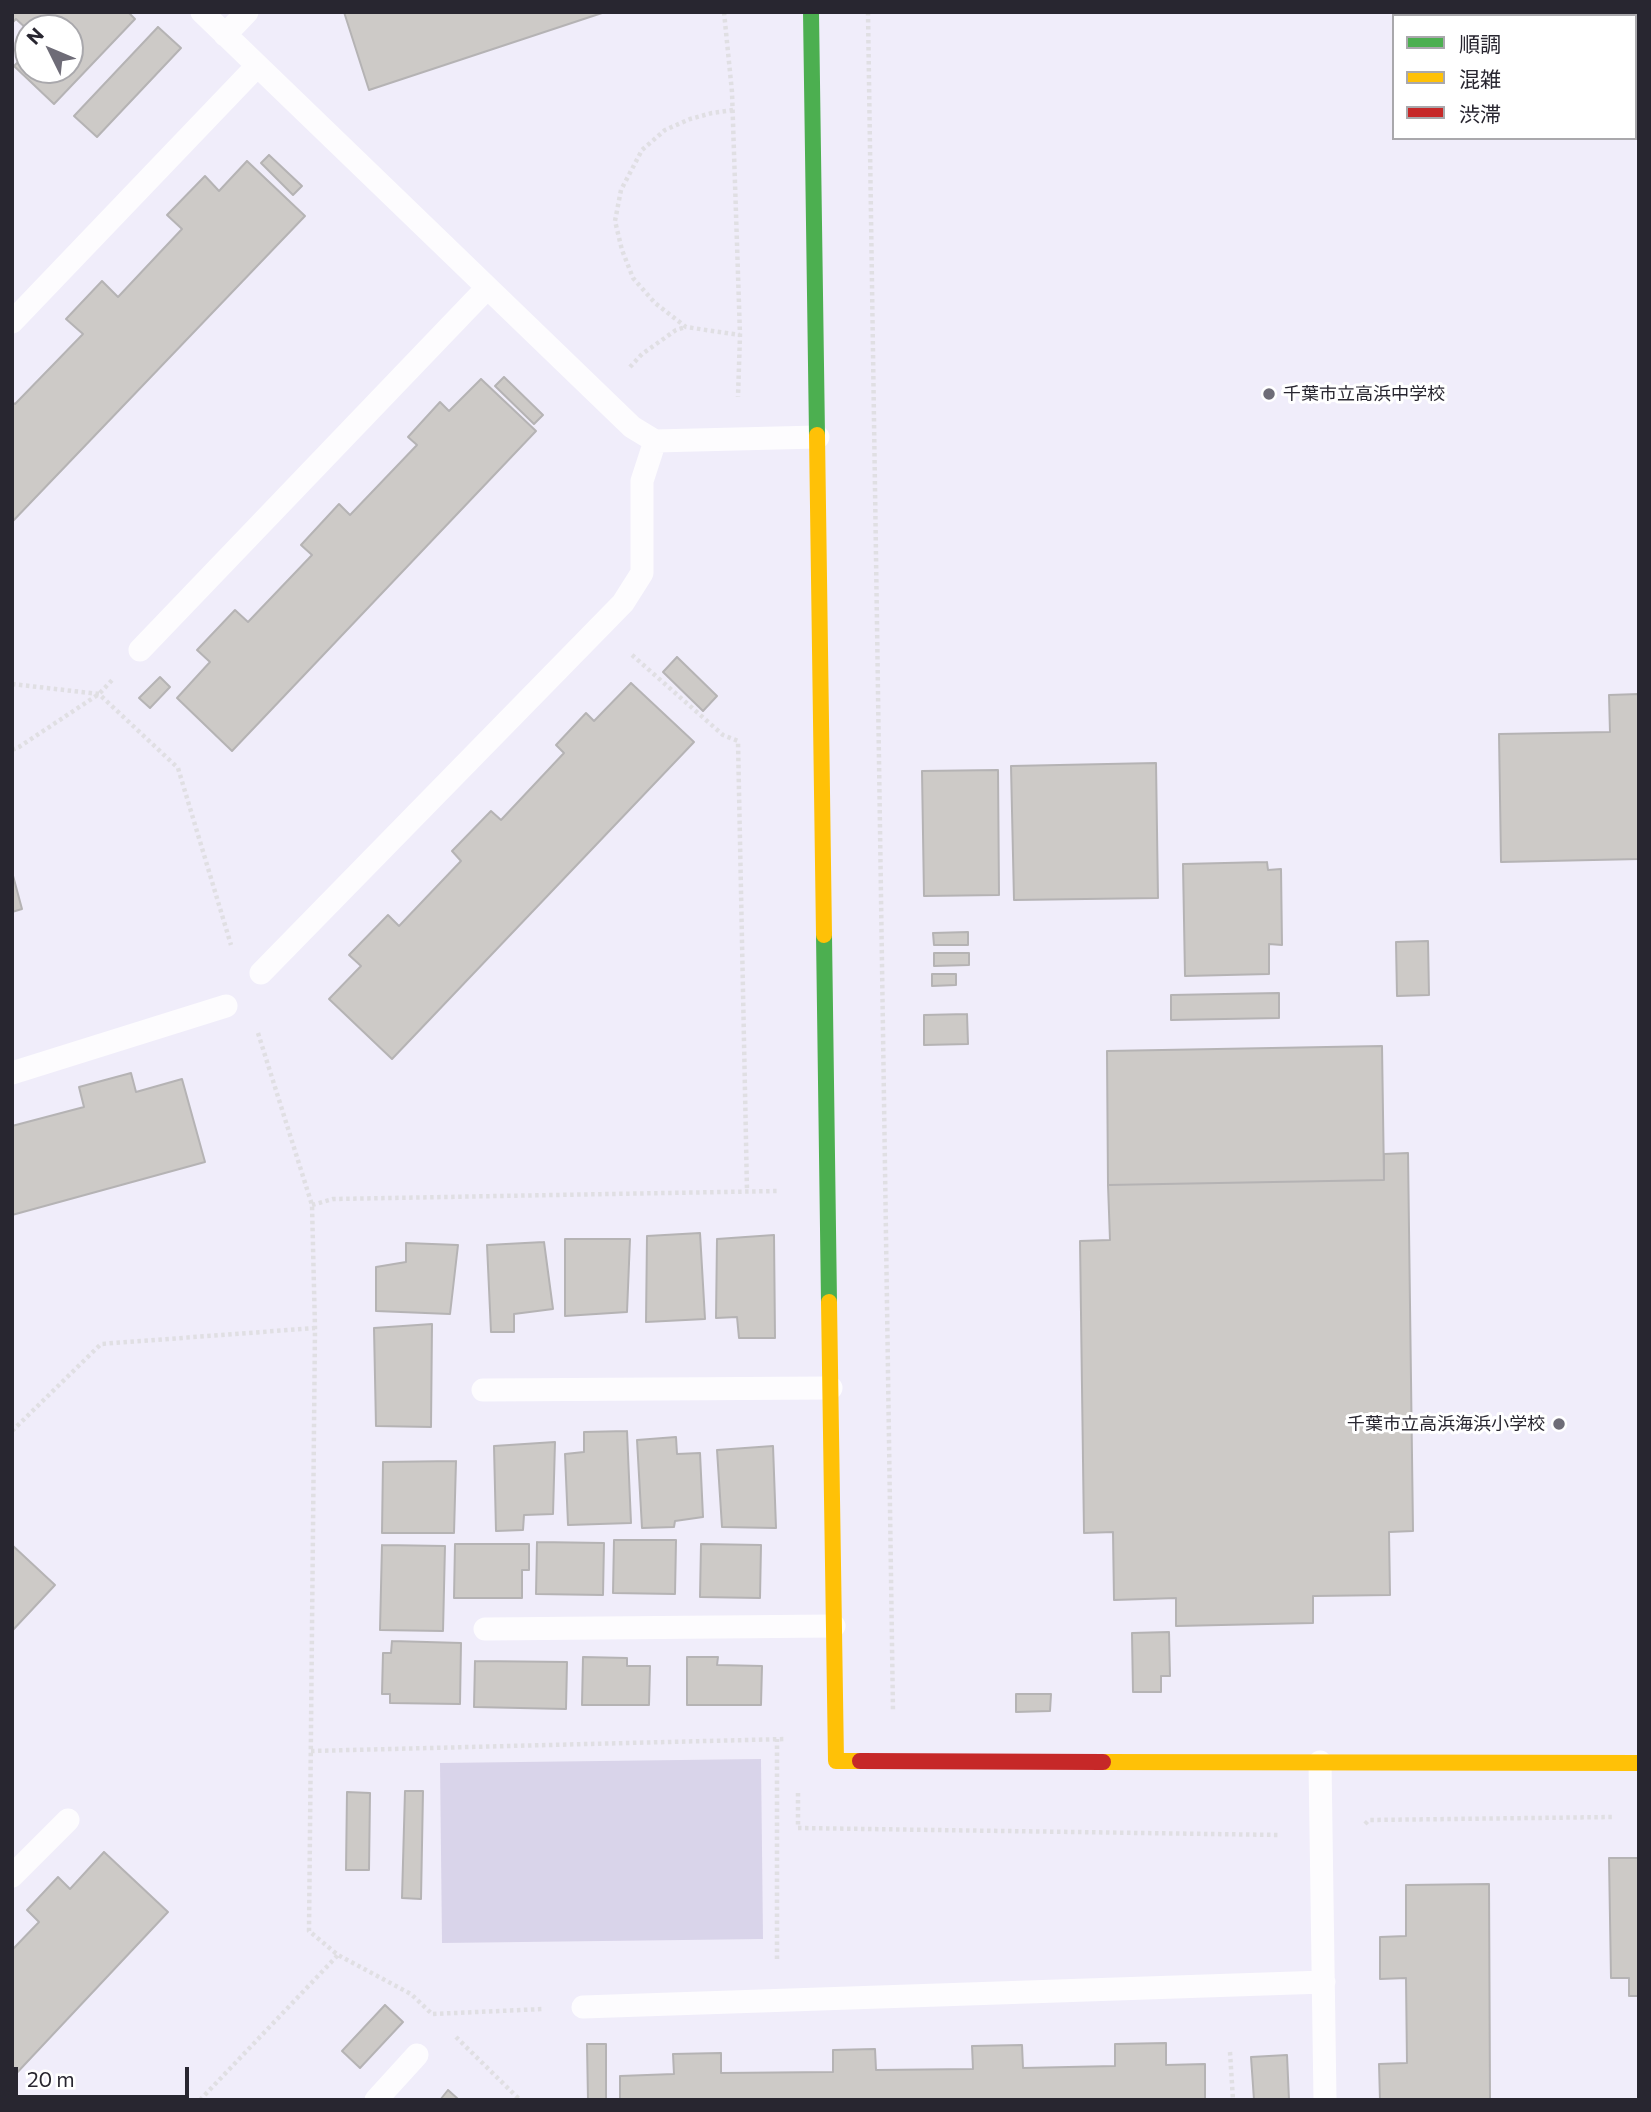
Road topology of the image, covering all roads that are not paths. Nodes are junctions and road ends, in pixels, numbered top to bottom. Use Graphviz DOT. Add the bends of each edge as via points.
graph roads {
  1 [pos="202,12"];
  2 [pos="247,12"];
  3 [pos="811,12"];
  4 [pos="225,35"];
  5 [pos="257,66"];
  6 [pos="487,288"];
  7 [pos="12,322"];
  8 [pos="818,437"];
  9 [pos="655,441"];
  10 [pos="140,650"];
  11 [pos="261,973"];
  12 [pos="226,1006"];
  13 [pos="12,1073"];
  14 [pos="831,1388"];
  15 [pos="483,1390"];
  16 [pos="834,1626"];
  17 [pos="485,1629"];
  18 [pos="1320,1762"];
  19 [pos="1639,1763"];
  20 [pos="68,1820"];
  21 [pos="12,1876"];
  22 [pos="1324,1982"];
  23 [pos="583,2007"];
  24 [pos="417,2055"];
  25 [pos="376,2100"];
  26 [pos="1325,2100"];
  1 -- 4 [label="lane"];
  2 -- 4 [label="lane"];
  3 -- 8 [label="street"];
  4 -- 5 [label="lane"];
  5 -- 6 [label="lane"];
  5 -- 7 [label="lane"];
  6 -- 9 [label="lane" via="632,427"];
  6 -- 10 [label="lane"];
  8 -- 9 [label="lane"];
  8 -- 14 [label="street"];
  9 -- 11 [label="lane" via="642,481 642,573 623,603"];
  12 -- 13 [label="lane"];
  14 -- 15 [label="lane"];
  14 -- 16 [label="street"];
  16 -- 17 [label="lane"];
  16 -- 18 [label="street" via="836,1761"];
  18 -- 19 [label="street"];
  18 -- 22 [label="lane"];
  20 -- 21 [label="lane"];
  22 -- 23 [label="lane"];
  22 -- 26 [label="lane"];
  24 -- 25 [label="lane"];
}
